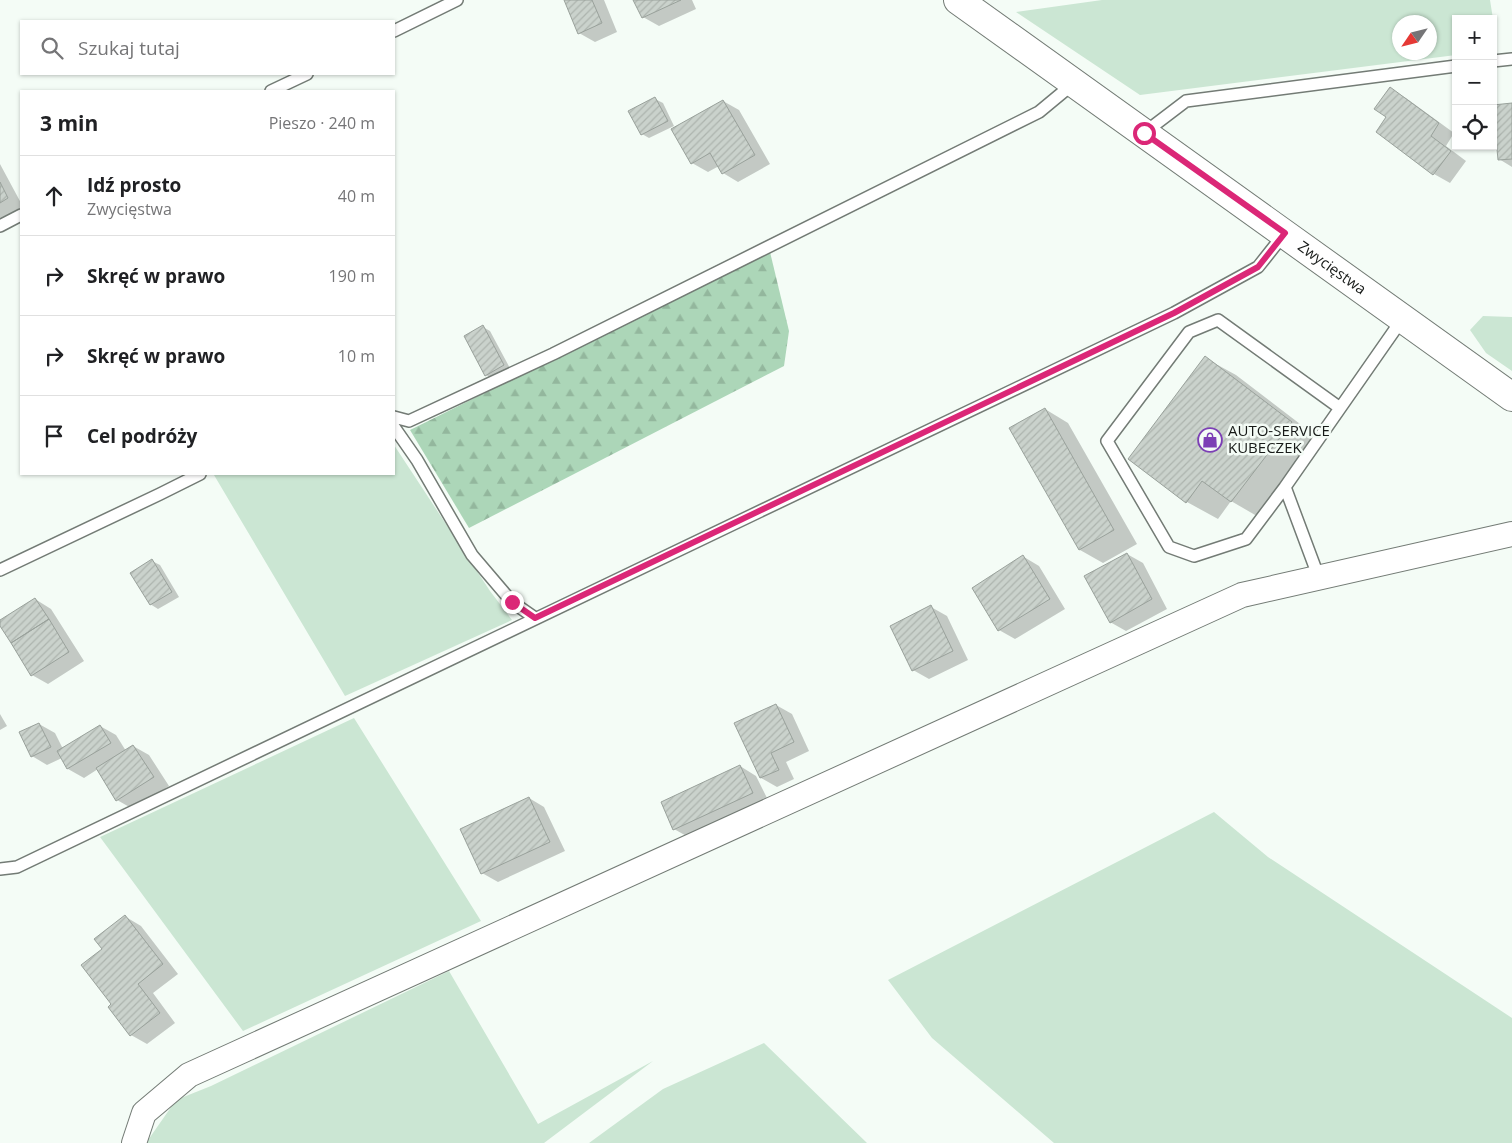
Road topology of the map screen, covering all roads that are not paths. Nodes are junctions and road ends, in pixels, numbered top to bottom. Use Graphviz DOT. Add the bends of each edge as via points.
graph roads {
  1 [pos="457,0"];
  2 [pos="958,0"];
  3 [pos="395,31"];
  4 [pos="1512,58"];
  5 [pos="1497,60"];
  6 [pos="1452,67"];
  7 [pos="305,75"];
  8 [pos="1074,83"];
  9 [pos="273,90"];
  10 [pos="1144,133"];
  11 [pos="20,216"];
  12 [pos="0,226"];
  13 [pos="1285,233"];
  14 [pos="1403,318"];
  15 [pos="1512,397"];
  16 [pos="1340,408"];
  17 [pos="395,417"];
  18 [pos="395,428"];
  19 [pos="198,475"];
  20 [pos="1285,487"];
  21 [pos="1512,534"];
  22 [pos="0,570"];
  23 [pos="1319,578"];
  24 [pos="535,618"];
  25 [pos="0,869"];
  26 [pos="134,1143"];
  1 -- 3 [label="lane"];
  2 -- 8 [label="main road, Zwycięstwa"];
  4 -- 5 [label="lane"];
  6 -- 10 [label="lane" via="1186,101"];
  7 -- 9 [label="lane"];
  8 -- 10 [label="main road, Zwycięstwa"];
  8 -- 17 [label="lane" via="1039,112 553,354 409,421"];
  10 -- 13 [label="main road, Zwycięstwa"];
  11 -- 12 [label="lane"];
  13 -- 14 [label="main road, Zwycięstwa"];
  13 -- 24 [label="lane" via="1258,267 1174,313"];
  14 -- 15 [label="main road, Zwycięstwa"];
  14 -- 16 [label="lane"];
  16 -- 20 [label="lane"];
  16 -- 20 [label="lane" via="1218,320 1189,332 1107,441 1169,547 1194,556 1246,539"];
  18 -- 24 [label="lane" via="472,555 512,602"];
  19 -- 22 [label="lane"];
  20 -- 23 [label="lane"];
  21 -- 23 [label="street"];
  23 -- 26 [label="street" via="1242,595 189,1075 144,1112"];
  24 -- 25 [label="lane" via="17,867"];
}
